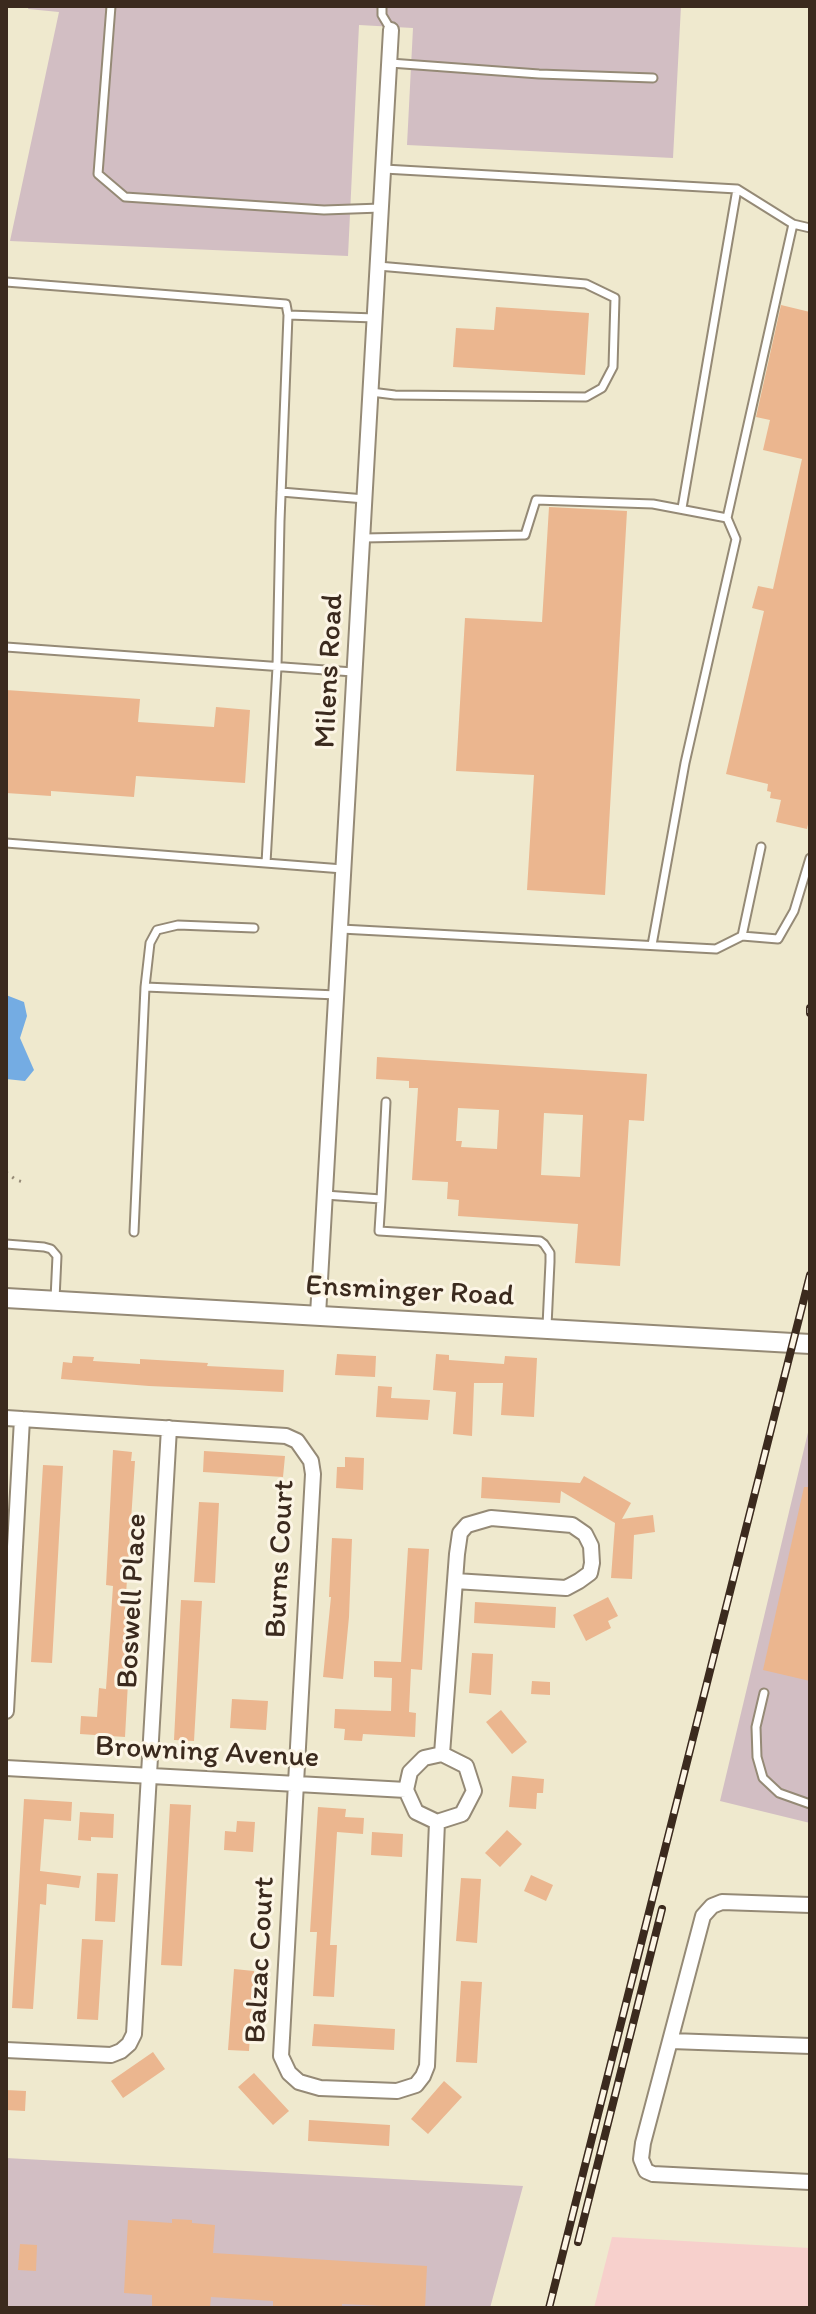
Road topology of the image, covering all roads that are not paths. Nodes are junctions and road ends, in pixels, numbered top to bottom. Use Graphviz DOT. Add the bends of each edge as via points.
graph roads {
  1 [pos="111,6"];
  2 [pos="382,6"];
  3 [pos="391,30"];
  4 [pos="390,63"];
  5 [pos="653,78"];
  6 [pos="384,169"];
  7 [pos="737,189"];
  8 [pos="381,208"];
  9 [pos="793,224"];
  10 [pos="810,228"];
  11 [pos="378,266"];
  12 [pos="6,282"];
  13 [pos="288,315"];
  14 [pos="375,318"];
  15 [pos="371,392"];
  16 [pos="281,492"];
  17 [pos="365,499"];
  18 [pos="682,508"];
  19 [pos="727,518"];
  20 [pos="363,538"];
  21 [pos="6,647"];
  22 [pos="277,667"];
  23 [pos="356,672"];
  24 [pos="6,843"];
  25 [pos="761,847"];
  26 [pos="810,858"];
  27 [pos="266,863"];
  28 [pos="344,869"];
  29 [pos="254,928"];
  30 [pos="341,929"];
  31 [pos="742,936"];
  32 [pos="652,945"];
  33 [pos="145,987"];
  34 [pos="337,995"];
  35 [pos="386,1102"];
  36 [pos="325,1195"];
  37 [pos="381,1199"];
  38 [pos="134,1232"];
  39 [pos="6,1244"];
  40 [pos="6,1298"];
  41 [pos="55,1300"];
  42 [pos="318,1315"];
  43 [pos="547,1328"];
  44 [pos="810,1344"];
  45 [pos="6,1418"];
  46 [pos="22,1419"];
  47 [pos="169,1428"];
  48 [pos="455,1581"];
  49 [pos="764,1693"];
  50 [pos="6,1711"];
  51 [pos="442,1754"];
  52 [pos="6,1768"];
  53 [pos="149,1776"];
  54 [pos="296,1784"];
  55 [pos="406,1790"];
  56 [pos="810,1804"];
  57 [pos="437,1822"];
  58 [pos="810,1905"];
  59 [pos="671,2041"];
  60 [pos="810,2046"];
  61 [pos="6,2050"];
  62 [pos="810,2182"];
  1 -- 8 [label="lane" via="98,174 125,197 324,210"];
  2 -- 3 [label="lane"];
  3 -- 4 [label="street, Milens Road"];
  4 -- 5 [label="lane"];
  4 -- 6 [label="street, Milens Road"];
  6 -- 7 [label="lane"];
  6 -- 8 [label="street, Milens Road"];
  7 -- 9 [label="lane"];
  7 -- 18 [label="lane"];
  8 -- 11 [label="street, Milens Road"];
  9 -- 10 [label="lane"];
  9 -- 19 [label="lane"];
  11 -- 14 [label="street, Milens Road"];
  11 -- 15 [label="lane" via="586,284 615,298 613,367 602,388 586,397"];
  12 -- 13 [label="lane" via="286,304"];
  13 -- 14 [label="lane"];
  13 -- 16 [label="lane"];
  14 -- 15 [label="street, Milens Road"];
  15 -- 17 [label="street, Milens Road"];
  16 -- 17 [label="lane"];
  16 -- 22 [label="lane"];
  17 -- 20 [label="street, Milens Road"];
  18 -- 19 [label="lane"];
  18 -- 20 [label="lane" via="536,500 525,535"];
  19 -- 32 [label="lane" via="736,539 685,763"];
  20 -- 23 [label="street, Milens Road"];
  21 -- 22 [label="lane"];
  22 -- 23 [label="lane"];
  22 -- 27 [label="lane"];
  23 -- 28 [label="street, Milens Road"];
  24 -- 27 [label="lane"];
  25 -- 31 [label="lane"];
  26 -- 31 [label="lane" via="794,911 778,939"];
  27 -- 28 [label="lane"];
  28 -- 30 [label="street, Milens Road"];
  29 -- 33 [label="lane" via="178,925 157,930 150,943"];
  30 -- 32 [label="lane"];
  30 -- 34 [label="street, Milens Road"];
  31 -- 32 [label="lane" via="716,949"];
  33 -- 34 [label="lane"];
  33 -- 38 [label="lane"];
  34 -- 36 [label="street, Milens Road"];
  35 -- 37 [label="lane"];
  36 -- 37 [label="lane"];
  36 -- 42 [label="street, Milens Road"];
  37 -- 43 [label="lane" via="379,1231 544,1244 550,1253"];
  39 -- 41 [label="lane" via="51,1249 57,1256"];
  40 -- 41 [label="street, Ensminger Road"];
  41 -- 42 [label="street, Ensminger Road"];
  42 -- 43 [label="street, Ensminger Road"];
  43 -- 44 [label="street, Ensminger Road"];
  45 -- 46 [label="street, Burns Court"];
  46 -- 47 [label="street, Burns Court"];
  46 -- 50 [label="street"];
  47 -- 53 [label="street, Boswell Place"];
  47 -- 54 [label="street, Burns Court" via="286,1436 297,1441 311,1461"];
  48 -- 48 [label="street" via="460,1533 467,1525 491,1518 572,1525 591,1546 590,1573 566,1588"];
  48 -- 51 [label="street"];
  49 -- 56 [label="lane" via="756,1727 763,1778 779,1793"];
  51 -- 55 [label="street" via="424,1758 410,1772"];
  51 -- 57 [label="street" via="466,1766 474,1791 462,1814"];
  52 -- 53 [label="street, Browning Avenue"];
  53 -- 54 [label="street, Browning Avenue"];
  53 -- 61 [label="street, Boswell Place" via="134,2034 129,2044 111,2055"];
  54 -- 55 [label="street, Browning Avenue"];
  54 -- 57 [label="street, Balzac Court" via="281,2056 289,2073 309,2086 397,2091 416,2085 423,2076"];
  55 -- 57 [label="street" via="416,1812"];
  58 -- 59 [label="street" via="722,1902 707,1910"];
  59 -- 60 [label="street"];
  59 -- 62 [label="street" via="643,2143 646,2171"];
}
